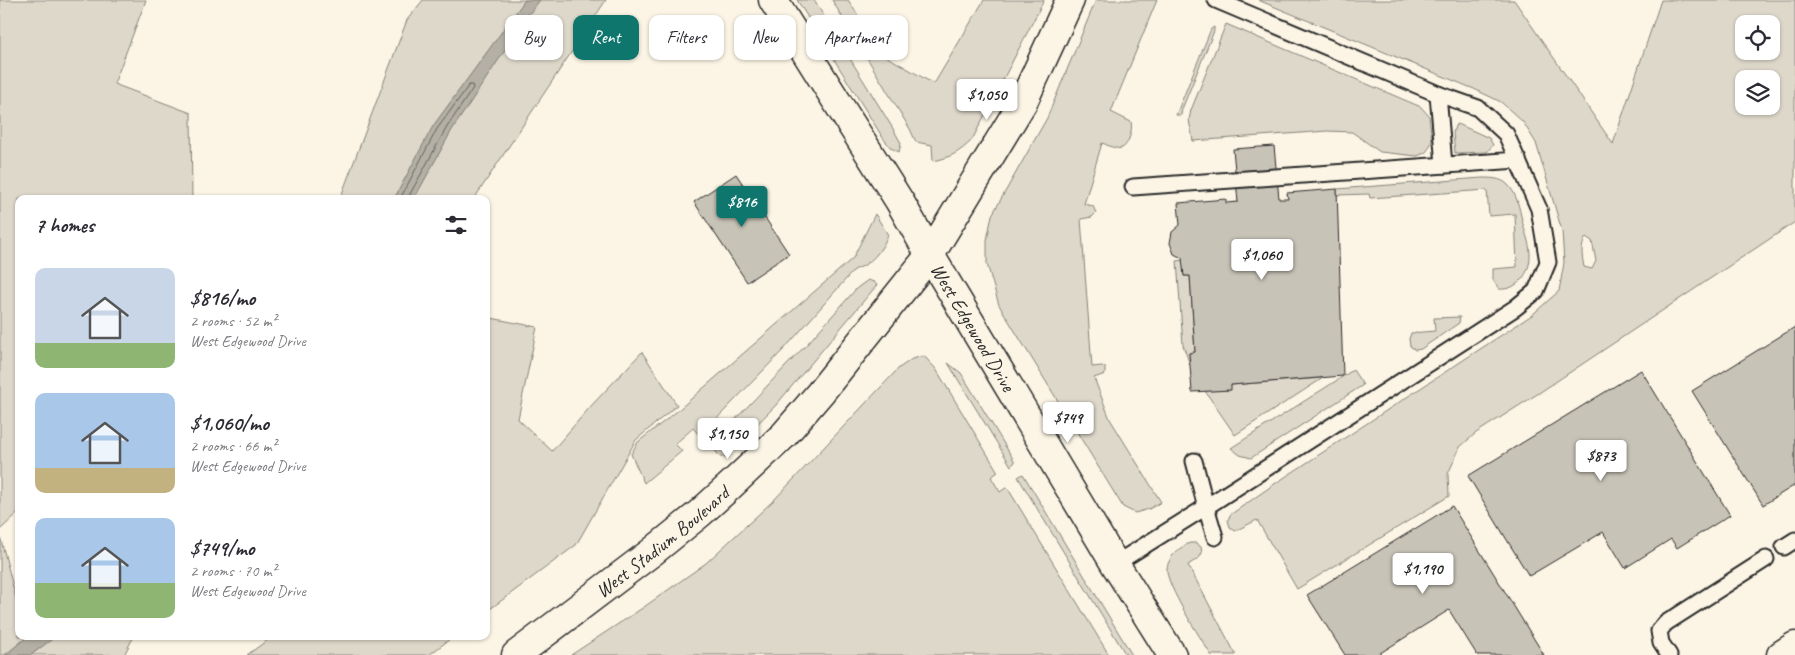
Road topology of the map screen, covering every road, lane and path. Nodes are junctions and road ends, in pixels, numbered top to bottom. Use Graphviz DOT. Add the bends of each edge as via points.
graph roads {
  1 [pos="773,0"];
  2 [pos="1070,0"];
  3 [pos="1216,0"];
  4 [pos="1438,94"];
  5 [pos="1518,160"];
  6 [pos="1444,165"];
  7 [pos="1133,187"];
  8 [pos="930,255"];
  9 [pos="1194,461"];
  10 [pos="1206,506"];
  11 [pos="1215,537"];
  12 [pos="1766,559"];
  13 [pos="1115,564"];
  14 [pos="1795,646"];
  15 [pos="516,655"];
  16 [pos="1172,655"];
  17 [pos="1669,655"];
  18 [pos="1781,655"];
  1 -- 8 [label="main road, West Edgewood Drive"];
  2 -- 8 [label="main road, West Stadium Boulevard" via="1023,102"];
  3 -- 4 [label="lane"];
  4 -- 5 [label="lane" via="1478,108 1506,134"];
  4 -- 6 [label="lane"];
  5 -- 6 [label="lane"];
  5 -- 10 [label="lane" via="1539,209 1548,262 1536,291 1515,308"];
  6 -- 7 [label="lane"];
  8 -- 13 [label="main road, West Edgewood Drive"];
  8 -- 15 [label="main road, West Stadium Boulevard" via="784,434 730,486 652,552"];
  9 -- 10 [label="lane"];
  10 -- 11 [label="lane"];
  10 -- 13 [label="lane"];
  12 -- 17 [label="lane" via="1666,624 1659,632 1661,643"];
  13 -- 16 [label="main road, West Edgewood Drive"];
  14 -- 18 [label="main road"];
}
